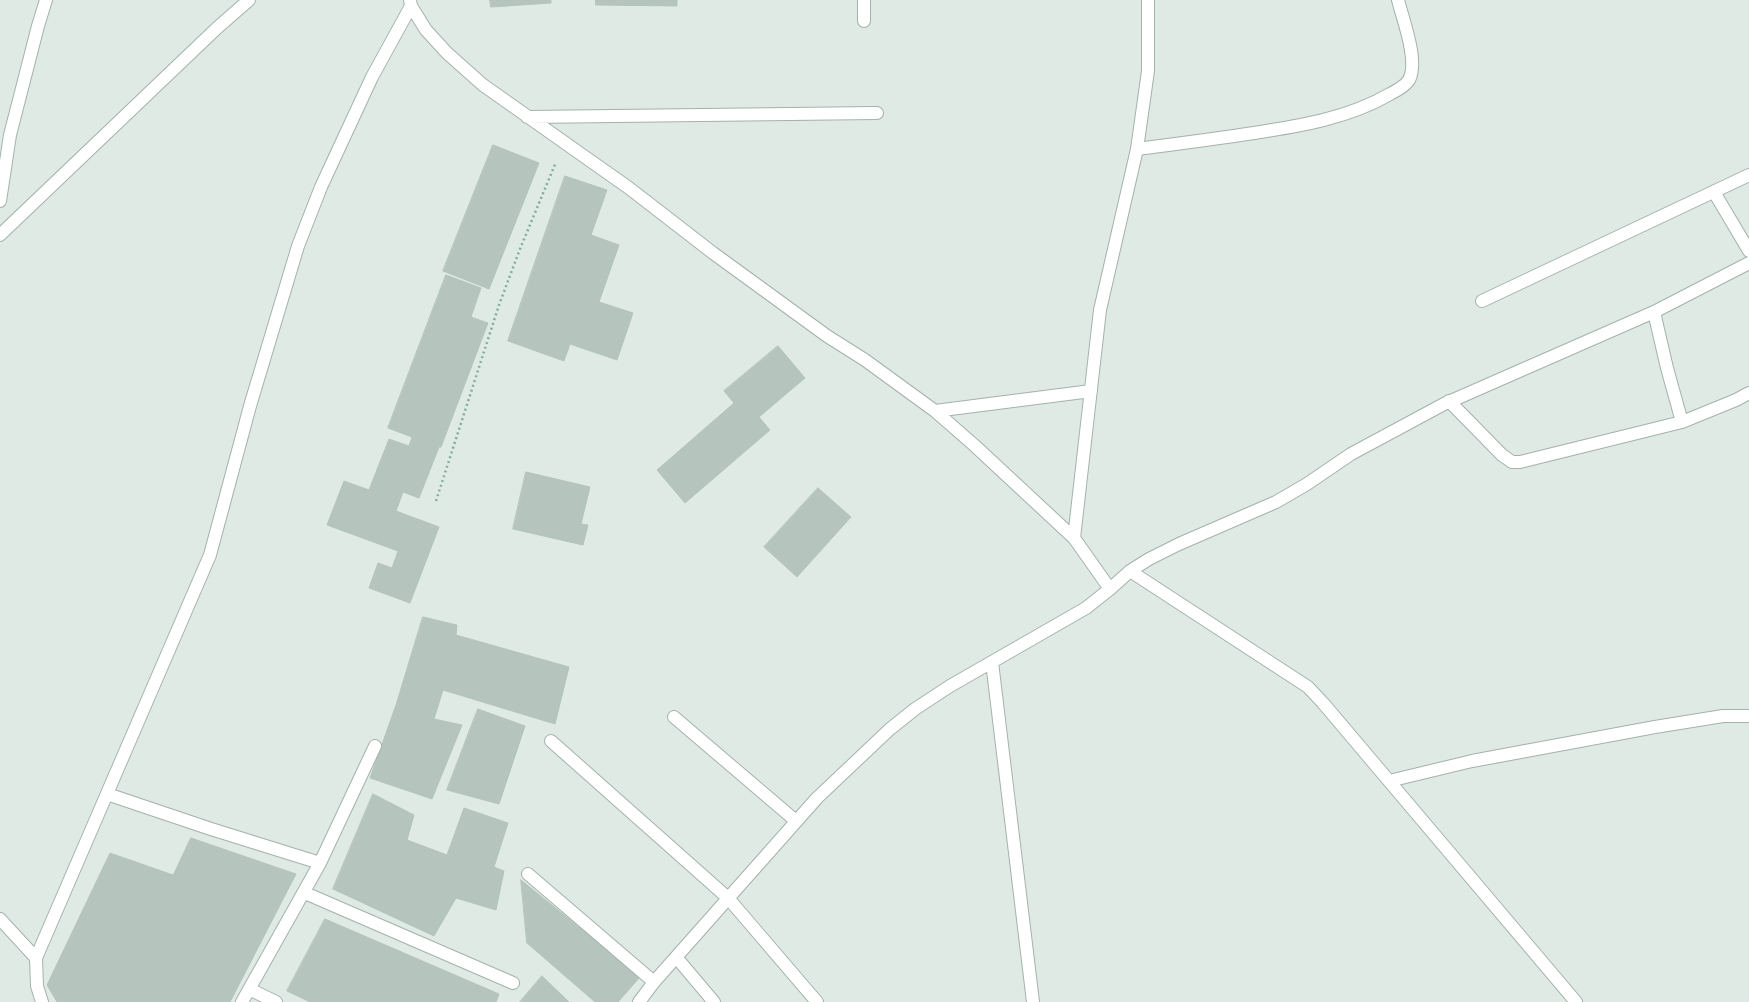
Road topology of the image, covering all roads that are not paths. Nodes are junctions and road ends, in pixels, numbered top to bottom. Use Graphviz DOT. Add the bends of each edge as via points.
graph roads {
  1 [pos="46,0"];
  2 [pos="249,0"];
  3 [pos="864,0"];
  4 [pos="1148,0"];
  5 [pos="1398,0"];
  6 [pos="410,3"];
  7 [pos="864,21"];
  8 [pos="878,113"];
  9 [pos="527,117"];
  10 [pos="1137,149"];
  11 [pos="1749,176"];
  12 [pos="1714,192"];
  13 [pos="0,202"];
  14 [pos="0,236"];
  15 [pos="1749,251"];
  16 [pos="1749,263"];
  17 [pos="1482,301"];
  18 [pos="1654,312"];
  19 [pos="1091,391"];
  20 [pos="1749,393"];
  21 [pos="1450,401"];
  22 [pos="935,411"];
  23 [pos="1682,422"];
  24 [pos="1074,538"];
  25 [pos="1130,571"];
  26 [pos="1110,589"];
  27 [pos="992,662"];
  28 [pos="1749,716"];
  29 [pos="674,717"];
  30 [pos="551,741"];
  31 [pos="375,746"];
  32 [pos="1389,781"];
  33 [pos="107,794"];
  34 [pos="796,821"];
  35 [pos="320,863"];
  36 [pos="528,874"];
  37 [pos="305,893"];
  38 [pos="728,898"];
  39 [pos="0,919"];
  40 [pos="676,957"];
  41 [pos="36,958"];
  42 [pos="654,982"];
  43 [pos="513,983"];
  44 [pos="249,990"];
  45 [pos="42,1002"];
  46 [pos="242,1002"];
  47 [pos="276,1002"];
  48 [pos="639,1002"];
  49 [pos="714,1002"];
  50 [pos="817,1002"];
  51 [pos="1033,1002"];
  52 [pos="1576,1002"];
  1 -- 13 [label="street" via="10,136"];
  2 -- 14 [label="street"];
  3 -- 7 [label="street"];
  4 -- 10 [label="street" via="1148,71"];
  5 -- 10 [label="street" via="1412,61 1411,75 1400,89 1376,102 1306,125"];
  6 -- 9 [label="street" via="426,30 447,53 482,85"];
  6 -- 33 [label="street" via="356,110 298,246 250,406 210,554"];
  8 -- 9 [label="street"];
  9 -- 22 [label="street" via="629,188 826,336 866,360"];
  10 -- 19 [label="street" via="1100,310"];
  11 -- 12 [label="street"];
  12 -- 15 [label="street"];
  12 -- 17 [label="street"];
  16 -- 18 [label="street"];
  18 -- 21 [label="street"];
  18 -- 23 [label="street"];
  19 -- 22 [label="street"];
  19 -- 24 [label="street"];
  20 -- 23 [label="street"];
  21 -- 23 [label="street" via="1502,455 1512,462 1526,461"];
  21 -- 25 [label="street" via="1350,454 1276,502 1179,544"];
  22 -- 24 [label="street"];
  24 -- 26 [label="street"];
  25 -- 26 [label="street"];
  25 -- 32 [label="street" via="1308,687"];
  26 -- 27 [label="street" via="1086,608"];
  27 -- 34 [label="street" via="927,701 890,729"];
  27 -- 51 [label="street"];
  28 -- 32 [label="street" via="1723,716 1655,727 1472,761"];
  29 -- 34 [label="street"];
  30 -- 38 [label="street"];
  31 -- 35 [label="street"];
  32 -- 52 [label="street"];
  33 -- 35 [label="street"];
  33 -- 41 [label="street"];
  34 -- 38 [label="street"];
  35 -- 37 [label="street"];
  36 -- 42 [label="street"];
  37 -- 43 [label="street"];
  37 -- 44 [label="street"];
  38 -- 40 [label="street"];
  38 -- 50 [label="street"];
  39 -- 41 [label="street"];
  40 -- 42 [label="street"];
  40 -- 49 [label="street"];
  41 -- 45 [label="street" via="37,986"];
  42 -- 48 [label="street"];
  44 -- 46 [label="street"];
  44 -- 47 [label="street"];
}
